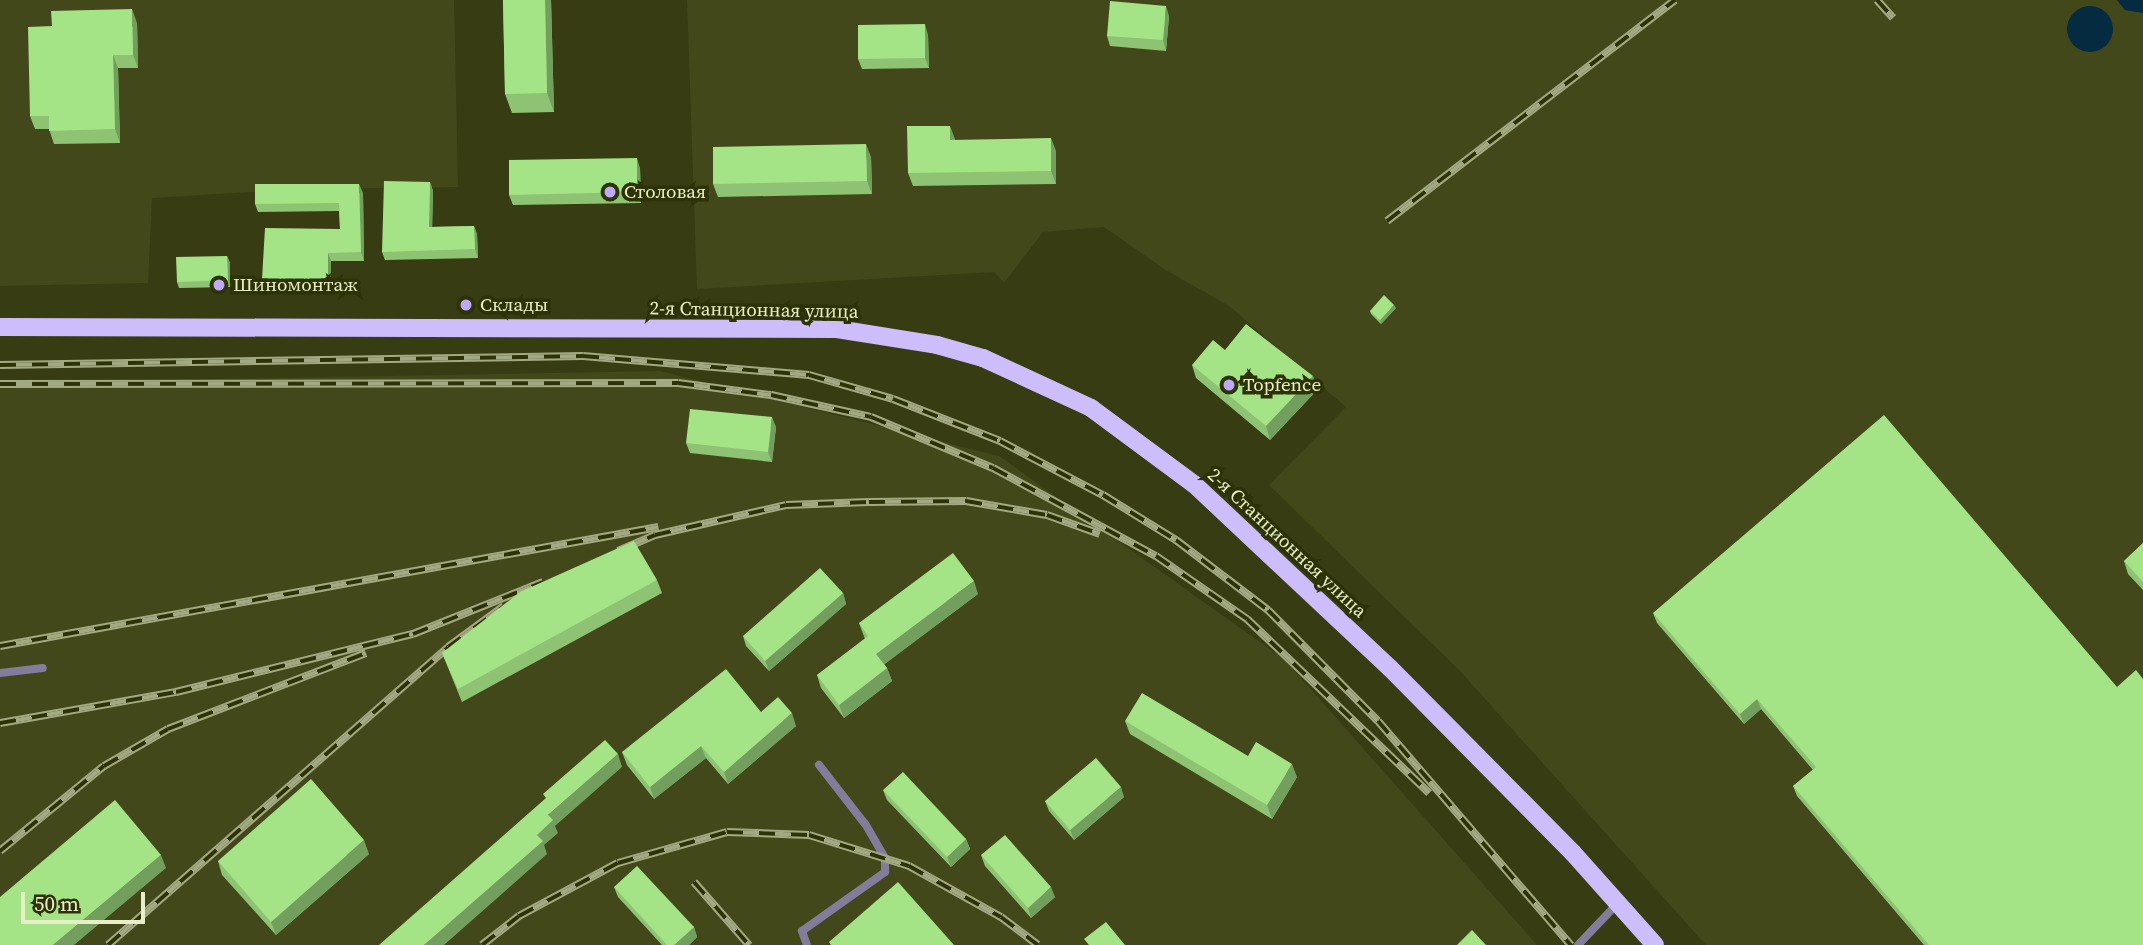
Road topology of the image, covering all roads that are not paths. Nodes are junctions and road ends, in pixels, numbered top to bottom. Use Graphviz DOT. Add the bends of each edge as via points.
graph roads {
  1 [pos="0,327"];
  2 [pos="43,668"];
  3 [pos="0,673"];
  4 [pos="819,765"];
  5 [pos="1617,903"];
  6 [pos="807,945"];
  7 [pos="1578,945"];
  8 [pos="1655,945"];
  1 -- 5 [label="main road, 2-я Станционная улица" via="837,329 937,345 984,358 1091,408 1195,485 1390,668"];
  2 -- 3 [label="lane"];
  4 -- 6 [label="lane" via="865,824 885,858 885,872 802,931"];
  5 -- 7 [label="lane"];
  5 -- 8 [label="main road, 2-я Станционная улица"];
}
